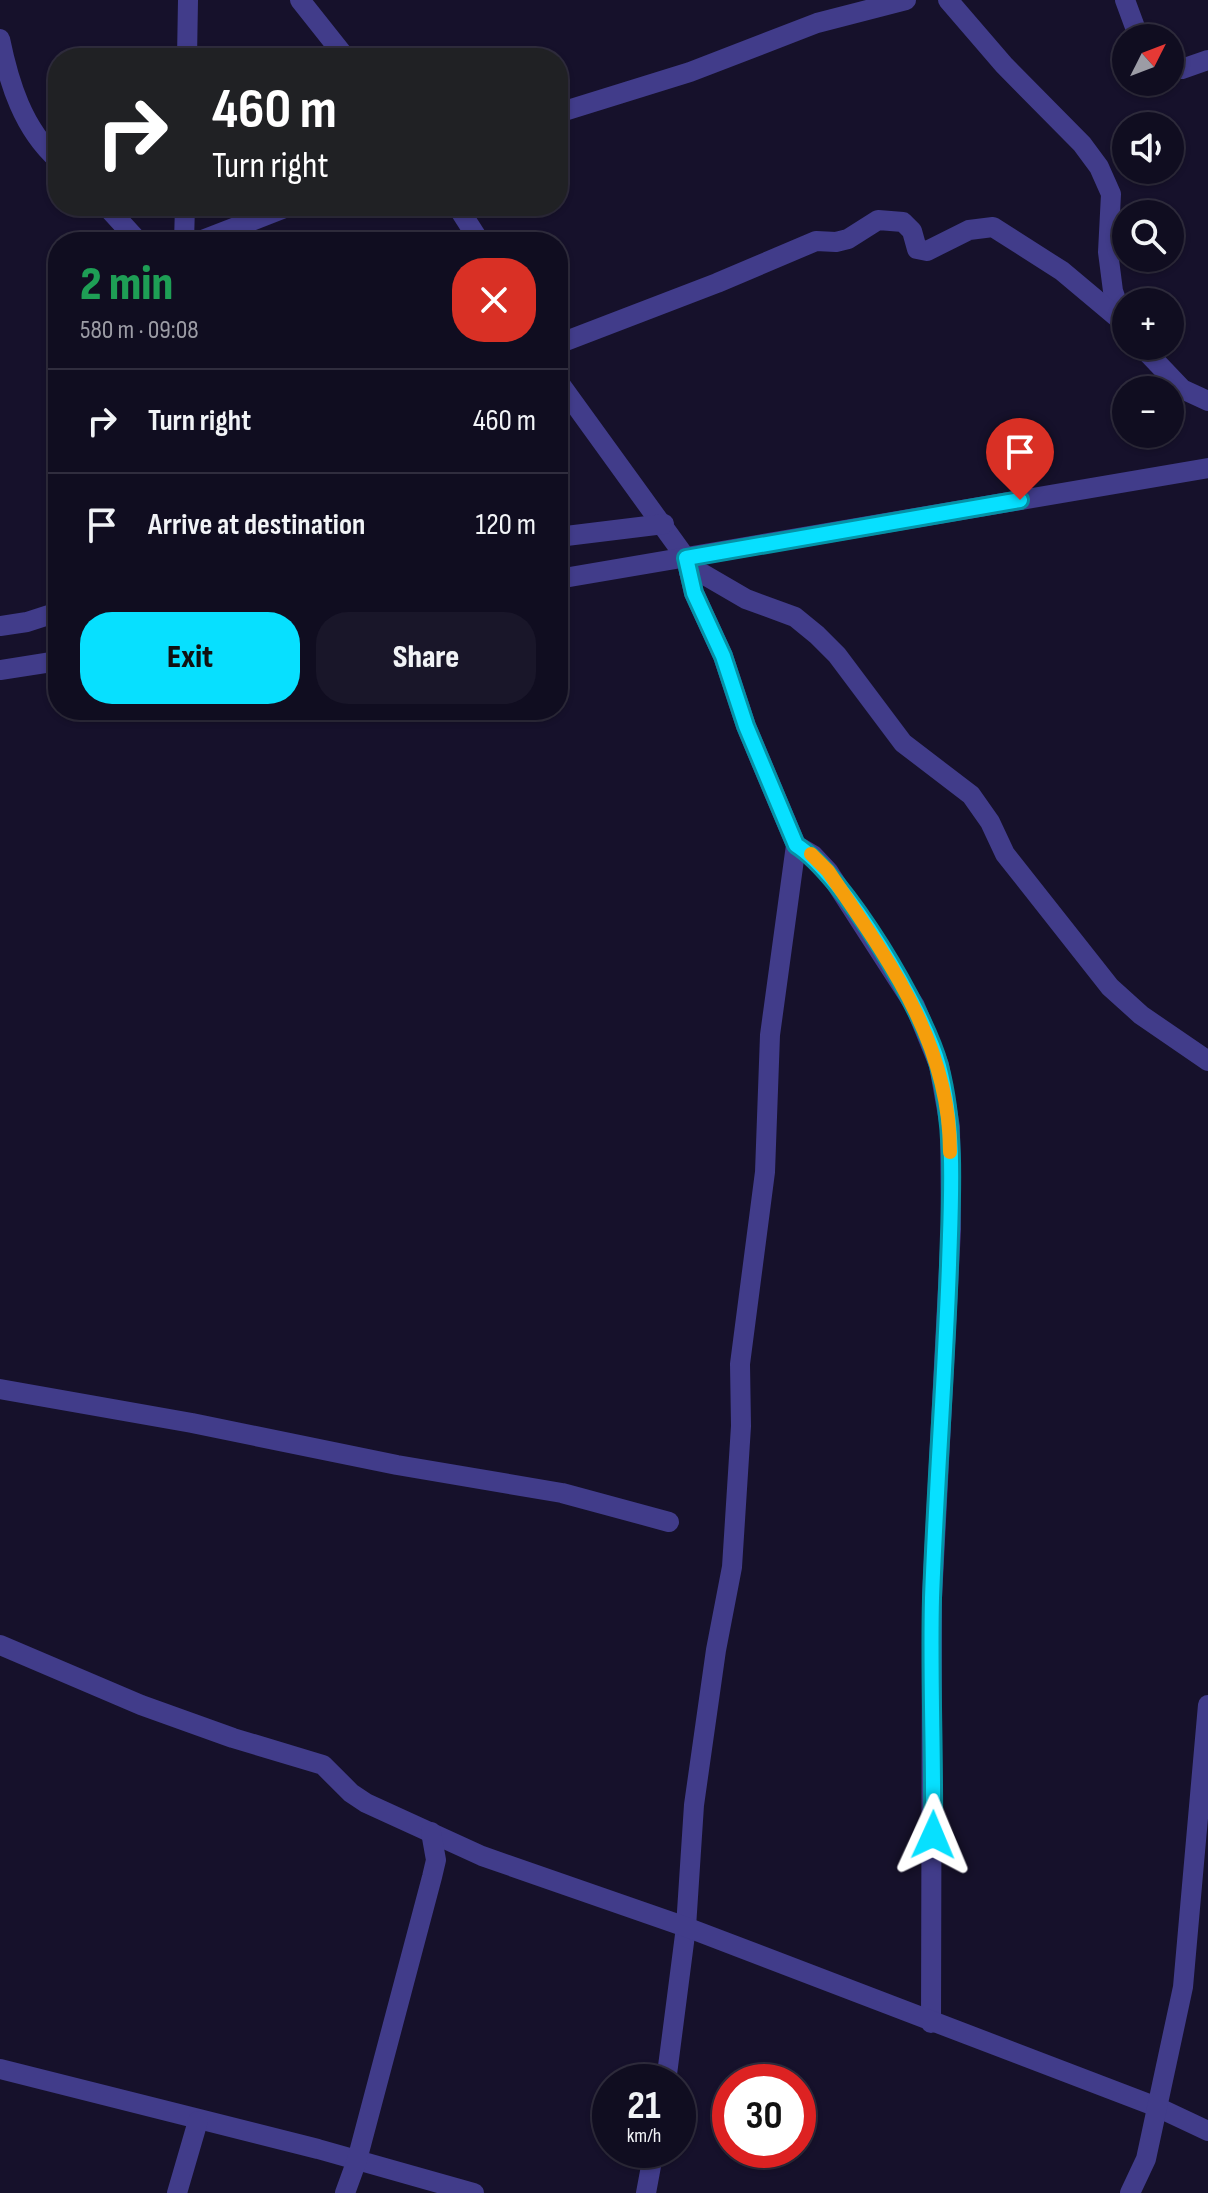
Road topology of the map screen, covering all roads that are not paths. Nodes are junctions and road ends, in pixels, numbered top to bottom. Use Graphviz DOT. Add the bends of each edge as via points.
graph roads {
  1 [pos="188,0"];
  2 [pos="300,0"];
  3 [pos="906,0"];
  4 [pos="948,0"];
  5 [pos="1125,0"];
  6 [pos="1134,24"];
  7 [pos="0,39"];
  8 [pos="187,48"];
  9 [pos="338,48"];
  10 [pos="1208,60"];
  11 [pos="1184,68"];
  12 [pos="568,110"];
  13 [pos="48,151"];
  14 [pos="115,216"];
  15 [pos="264,216"];
  16 [pos="130,232"];
  17 [pos="223,232"];
  18 [pos="1113,288"];
  19 [pos="1112,313"];
  20 [pos="568,340"];
  21 [pos="1154,360"];
  22 [pos="568,396"];
  23 [pos="1208,401"];
  24 [pos="1208,468"];
  25 [pos="664,524"];
  26 [pos="568,536"];
  27 [pos="688,565"];
  28 [pos="568,578"];
  29 [pos="48,614"];
  30 [pos="0,626"];
  31 [pos="48,663"];
  32 [pos="0,670"];
  33 [pos="796,845"];
  34 [pos="1208,1061"];
  35 [pos="0,1389"];
  36 [pos="669,1522"];
  37 [pos="0,1645"];
  38 [pos="1208,1705"];
  39 [pos="431,1832"];
  40 [pos="686,1927"];
  41 [pos="931,2023"];
  42 [pos="668,2064"];
  43 [pos="0,2069"];
  44 [pos="1157,2107"];
  45 [pos="198,2121"];
  46 [pos="1208,2131"];
  47 [pos="357,2160"];
  48 [pos="651,2168"];
  49 [pos="177,2193"];
  50 [pos="345,2193"];
  51 [pos="474,2193"];
  52 [pos="646,2193"];
  53 [pos="1130,2193"];
  1 -- 8 [label="street"];
  2 -- 9 [label="street"];
  3 -- 12 [label="street" via="817,23 690,72"];
  4 -- 18 [label="street" via="1099,167 1111,194"];
  5 -- 6 [label="street"];
  7 -- 13 [label="street" via="15,97"];
  10 -- 11 [label="street"];
  14 -- 16 [label="street"];
  15 -- 17 [label="street"];
  19 -- 20 [label="street" via="1062,271 993,227 969,230 927,251 917,249 903,222 890,219 871,223 848,239 816,241"];
  21 -- 23 [label="street" via="1182,389"];
  22 -- 25 [label="street"];
  24 -- 27 [label="street"];
  25 -- 26 [label="street"];
  25 -- 27 [label="street"];
  27 -- 28 [label="street"];
  27 -- 33 [label="street" via="694,593"];
  27 -- 34 [label="street" via="746,599 795,617 817,635 903,743 971,795 1005,854 1110,987"];
  29 -- 30 [label="street"];
  31 -- 32 [label="street"];
  33 -- 40 [label="street" via="770,1035 765,1172 740,1364 732,1567 694,1805"];
  33 -- 41 [label="street" via="828,871 915,1006 939,1065 950,1127 949,1274 932,1598"];
  35 -- 36 [label="street" via="562,1493"];
  37 -- 39 [label="street" via="141,1705 323,1765 366,1803"];
  38 -- 44 [label="street" via="1183,1987"];
  39 -- 40 [label="street" via="482,1856"];
  39 -- 47 [label="street" via="436,1860"];
  40 -- 41 [label="street"];
  40 -- 42 [label="street"];
  41 -- 44 [label="street"];
  43 -- 45 [label="street"];
  44 -- 46 [label="street"];
  44 -- 53 [label="street" via="1146,2159"];
  45 -- 47 [label="street"];
  45 -- 49 [label="street"];
  47 -- 50 [label="street"];
  47 -- 51 [label="street"];
  48 -- 52 [label="street"];
}
